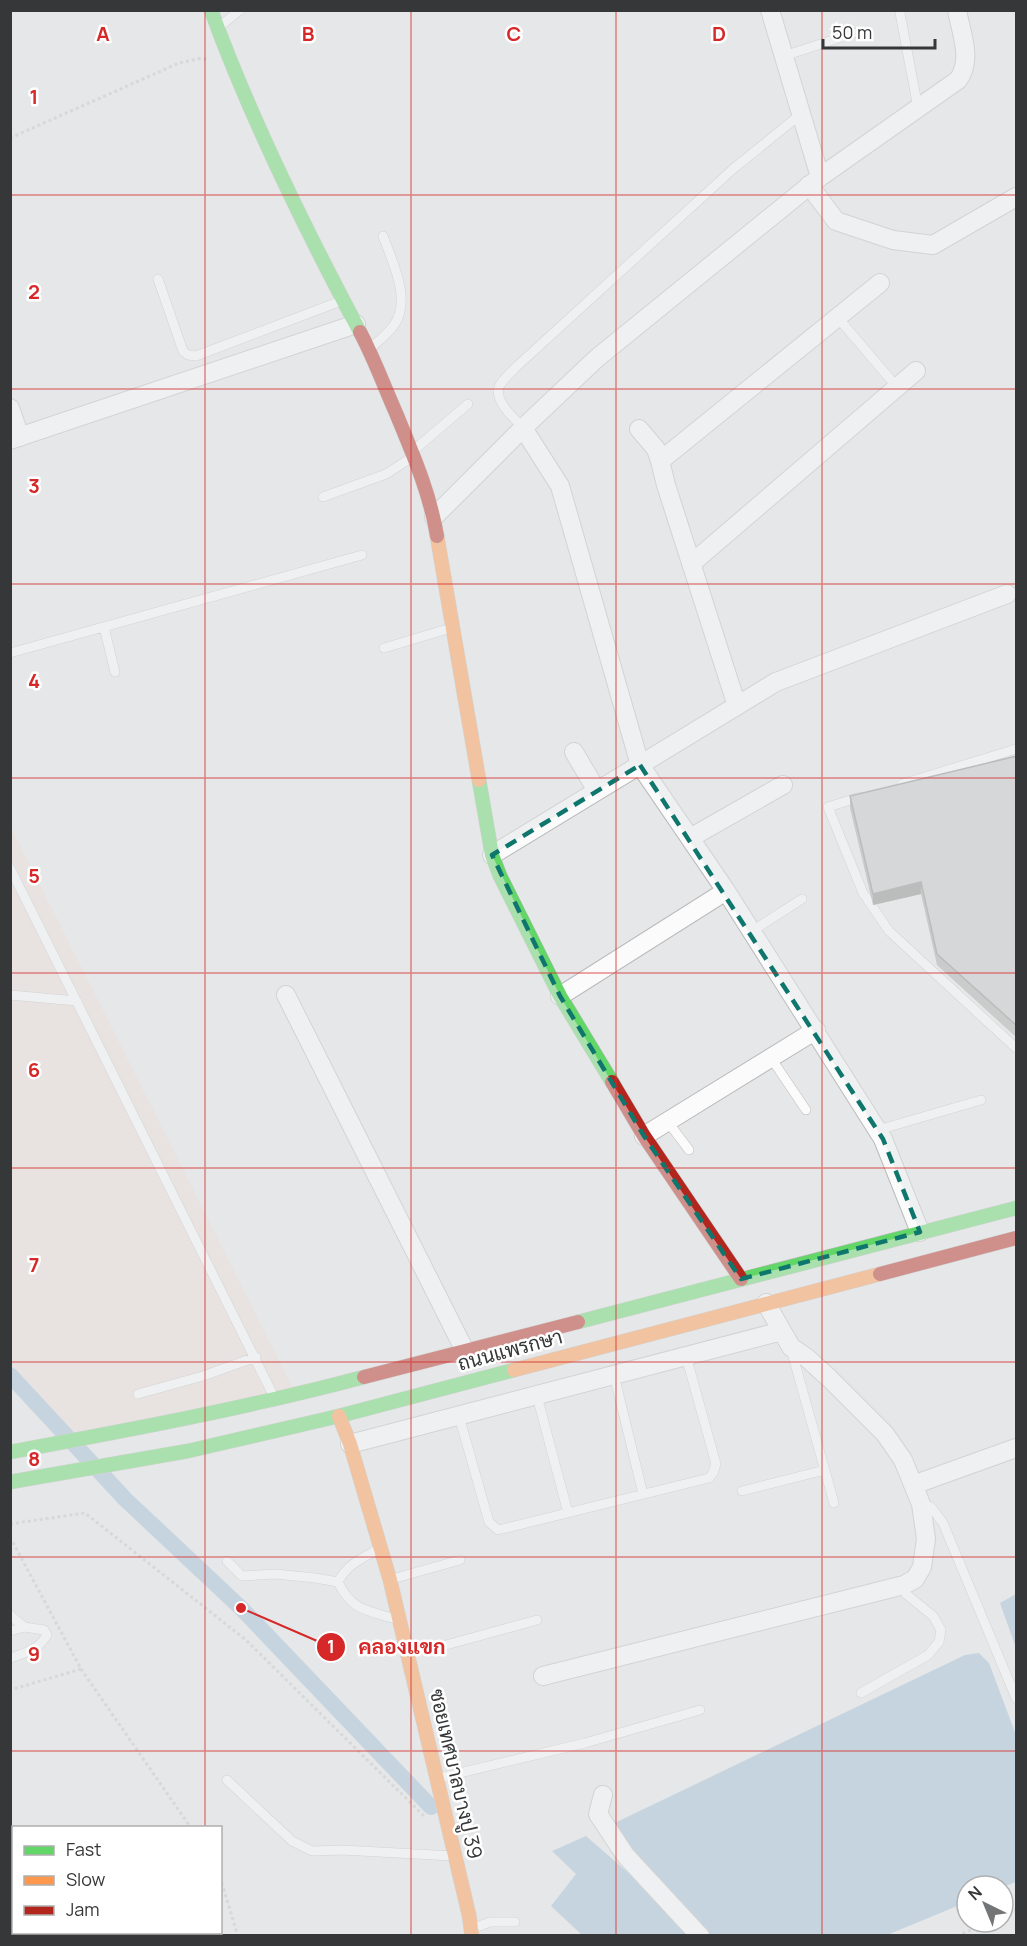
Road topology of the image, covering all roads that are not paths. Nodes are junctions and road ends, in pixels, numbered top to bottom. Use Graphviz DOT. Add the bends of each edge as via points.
graph roads {
  1 [pos="210,10"];
  2 [pos="240,10"];
  3 [pos="770,10"];
  4 [pos="957,10"];
  5 [pos="900,13"];
  6 [pos="217,28"];
  7 [pos="855,33"];
  8 [pos="784,56"];
  9 [pos="918,108"];
  10 [pos="801,114"];
  11 [pos="815,181"];
  12 [pos="1017,197"];
  13 [pos="383,236"];
  14 [pos="158,279"];
  15 [pos="880,283"];
  16 [pos="343,301"];
  17 [pos="838,318"];
  18 [pos="356,324"];
  19 [pos="369,349"];
  20 [pos="916,371"];
  21 [pos="897,387"];
  22 [pos="468,404"];
  23 [pos="10,408"];
  24 [pos="523,428"];
  25 [pos="639,429"];
  26 [pos="15,438"];
  27 [pos="413,454"];
  28 [pos="660,461"];
  29 [pos="323,496"];
  30 [pos="435,517"];
  31 [pos="362,555"];
  32 [pos="691,564"];
  33 [pos="1007,594"];
  34 [pos="104,627"];
  35 [pos="453,627"];
  36 [pos="384,648"];
  37 [pos="10,653"];
  38 [pos="115,672"];
  39 [pos="737,706"];
  40 [pos="1017,749"];
  41 [pos="574,752"];
  42 [pos="640,765"];
  43 [pos="783,785"];
  44 [pos="894,786"];
  45 [pos="597,791"];
  46 [pos="872,793"];
  47 [pos="690,838"];
  48 [pos="492,855"];
  49 [pos="10,868"];
  50 [pos="726,891"];
  51 [pos="802,898"];
  52 [pos="752,931"];
  53 [pos="10,994"];
  54 [pos="286,996"];
  55 [pos="560,996"];
  56 [pos="77,1001"];
  57 [pos="816,1030"];
  58 [pos="1017,1048"];
  59 [pos="771,1058"];
  60 [pos="981,1100"];
  61 [pos="806,1110"];
  62 [pos="668,1122"];
  63 [pos="878,1130"];
  64 [pos="644,1136"];
  65 [pos="689,1150"];
  66 [pos="1017,1208"];
  67 [pos="920,1232"];
  68 [pos="1017,1238"];
  69 [pos="741,1279"];
  70 [pos="766,1303"];
  71 [pos="786,1339"];
  72 [pos="465,1351"];
  73 [pos="686,1356"];
  74 [pos="256,1357"];
  75 [pos="614,1375"];
  76 [pos="138,1394"];
  77 [pos="537,1396"];
  78 [pos="275,1400"];
  79 [pos="339,1416"];
  80 [pos="459,1416"];
  81 [pos="350,1444"];
  82 [pos="1017,1448"];
  83 [pos="10,1452"];
  84 [pos="825,1470"];
  85 [pos="10,1482"];
  86 [pos="913,1485"];
  87 [pos="742,1491"];
  88 [pos="643,1494"];
  89 [pos="834,1503"];
  90 [pos="921,1504"];
  91 [pos="568,1513"];
  92 [pos="381,1548"];
  93 [pos="460,1560"];
  94 [pos="227,1561"];
  95 [pos="390,1580"];
  96 [pos="338,1582"];
  97 [pos="904,1585"];
  98 [pos="10,1615"];
  99 [pos="400,1620"];
  100 [pos="537,1620"];
  101 [pos="24,1628"];
  102 [pos="10,1631"];
  103 [pos="407,1650"];
  104 [pos="10,1658"];
  105 [pos="543,1676"];
  106 [pos="861,1694"];
  107 [pos="1017,1698"];
  108 [pos="700,1710"];
  109 [pos="437,1778"];
  110 [pos="227,1780"];
  111 [pos="603,1795"];
  112 [pos="455,1856"];
  113 [pos="515,1922"];
  114 [pos="472,1932"];
  115 [pos="700,1935"];
  1 -- 6 [label="main road"];
  2 -- 6 [label="lane"];
  3 -- 8 [label="street"];
  4 -- 9 [label="street" via="965,70 958,80"];
  5 -- 9 [label="lane"];
  6 -- 16 [label="main road" via="228,59"];
  7 -- 8 [label="lane"];
  8 -- 10 [label="street"];
  9 -- 11 [label="street"];
  10 -- 11 [label="street"];
  10 -- 24 [label="lane" via="733,170 515,368 498,391 502,404"];
  11 -- 12 [label="street" via="836,221 893,240 933,245"];
  11 -- 24 [label="street" via="597,358"];
  13 -- 19 [label="lane" via="401,294 395,324"];
  14 -- 16 [label="lane" via="183,351 196,356"];
  15 -- 17 [label="street"];
  16 -- 18 [label="main road"];
  17 -- 21 [label="lane"];
  17 -- 28 [label="street"];
  18 -- 19 [label="main road"];
  18 -- 26 [label="street"];
  19 -- 27 [label="main road"];
  20 -- 21 [label="street"];
  21 -- 32 [label="street"];
  22 -- 27 [label="lane"];
  23 -- 26 [label="street"];
  24 -- 30 [label="street"];
  24 -- 42 [label="street" via="560,486"];
  25 -- 28 [label="street" via="656,449"];
  27 -- 29 [label="lane" via="386,474"];
  27 -- 30 [label="main road"];
  28 -- 32 [label="street"];
  30 -- 35 [label="main road"];
  31 -- 34 [label="lane"];
  32 -- 39 [label="street"];
  33 -- 39 [label="street" via="776,682"];
  34 -- 37 [label="lane"];
  34 -- 38 [label="lane"];
  35 -- 36 [label="lane"];
  35 -- 48 [label="main road"];
  39 -- 42 [label="street"];
  40 -- 44 [label="lane"];
  41 -- 45 [label="street"];
  42 -- 45 [label="street"];
  42 -- 47 [label="street"];
  43 -- 47 [label="street"];
  45 -- 48 [label="street"];
  46 -- 58 [label="lane" via="828,807 863,893 890,931"];
  47 -- 50 [label="street"];
  48 -- 55 [label="main road"];
  49 -- 56 [label="lane"];
  50 -- 52 [label="street"];
  50 -- 55 [label="street"];
  51 -- 52 [label="lane"];
  52 -- 57 [label="street"];
  53 -- 56 [label="lane"];
  54 -- 72 [label="street"];
  55 -- 64 [label="main road"];
  56 -- 74 [label="lane"];
  57 -- 59 [label="street"];
  57 -- 63 [label="street"];
  59 -- 61 [label="lane"];
  59 -- 62 [label="street"];
  60 -- 63 [label="lane"];
  62 -- 64 [label="street"];
  62 -- 65 [label="lane"];
  63 -- 67 [label="street"];
  64 -- 69 [label="main road"];
  66 -- 67 [label="main road, ถนนแพรกษา"];
  67 -- 69 [label="main road, ถนนแพรกษา"];
  68 -- 70 [label="main road, ถนนแพรกษา"];
  69 -- 72 [label="main road, ถนนแพรกษา"];
  70 -- 71 [label="street"];
  70 -- 79 [label="main road, ถนนแพรกษา"];
  71 -- 73 [label="street"];
  71 -- 84 [label="lane"];
  71 -- 86 [label="street" via="885,1434 903,1460"];
  72 -- 78 [label="main road, ถนนแพรกษา"];
  73 -- 75 [label="street"];
  73 -- 88 [label="lane" via="716,1464 709,1478"];
  74 -- 76 [label="lane"];
  74 -- 78 [label="lane"];
  75 -- 77 [label="street"];
  75 -- 88 [label="lane"];
  77 -- 80 [label="street"];
  77 -- 91 [label="lane"];
  78 -- 83 [label="main road, ถนนแพรกษา"];
  79 -- 81 [label="main road, ซอยเทศบาลบางปู 39"];
  79 -- 85 [label="main road, ถนนแพรกษา" via="130,1463"];
  80 -- 81 [label="street"];
  80 -- 91 [label="lane" via="494,1528"];
  81 -- 92 [label="main road, ซอยเทศบาลบางปู 39"];
  82 -- 86 [label="street"];
  84 -- 87 [label="lane"];
  84 -- 89 [label="lane"];
  86 -- 90 [label="street"];
  88 -- 91 [label="lane"];
  90 -- 97 [label="street" via="926,1539 922,1567 915,1579"];
  90 -- 107 [label="lane" via="932,1508 943,1523"];
  92 -- 95 [label="main road, ซอยเทศบาลบางปู 39"];
  92 -- 96 [label="lane" via="344,1570"];
  93 -- 95 [label="lane"];
  94 -- 96 [label="lane" via="242,1576 275,1574"];
  95 -- 99 [label="main road, ซอยเทศบาลบางปู 39"];
  96 -- 99 [label="lane" via="345,1597 358,1607"];
  97 -- 105 [label="street"];
  97 -- 106 [label="lane" via="906,1594 933,1616 941,1630 939,1642 928,1655"];
  98 -- 101 [label="lane"];
  99 -- 103 [label="main road, ซอยเทศบาลบางปู 39"];
  100 -- 103 [label="lane" via="446,1645"];
  101 -- 102 [label="lane"];
  101 -- 104 [label="lane" via="44,1630 47,1635 43,1643 29,1652"];
  103 -- 109 [label="main road, ซอยเทศบาลบางปู 39"];
  108 -- 109 [label="lane" via="585,1743"];
  109 -- 112 [label="main road, ซอยเทศบาลบางปู 39"];
  110 -- 112 [label="lane" via="292,1841 312,1851"];
  111 -- 115 [label="street" via="598,1814 625,1855"];
  112 -- 114 [label="main road, ซอยเทศบาลบางปู 39"];
  113 -- 114 [label="lane" via="490,1922"];
}
